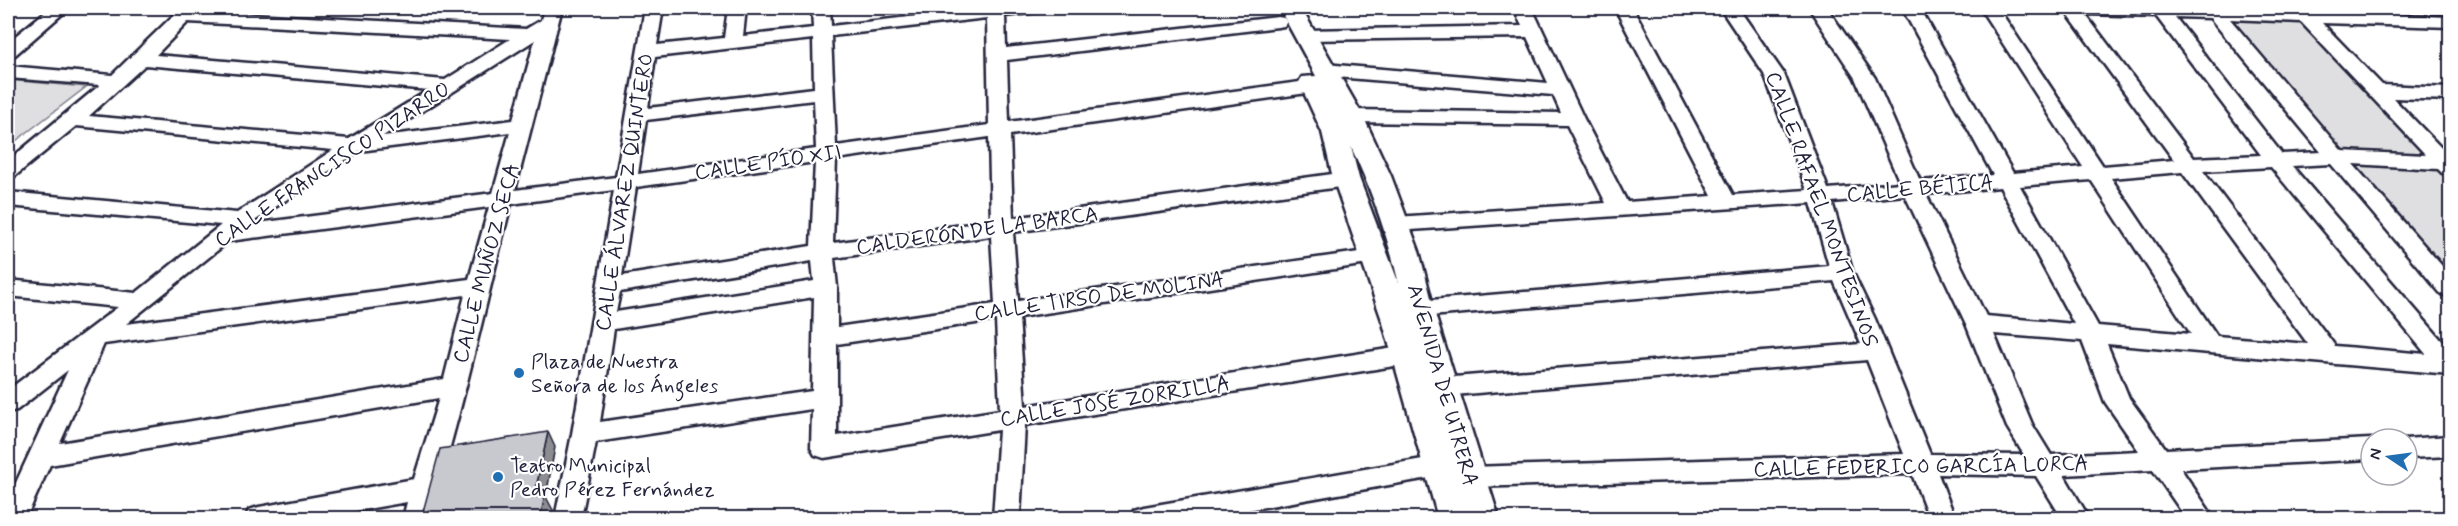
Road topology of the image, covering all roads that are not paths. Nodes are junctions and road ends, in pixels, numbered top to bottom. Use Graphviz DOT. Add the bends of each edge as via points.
graph roads {
  1 [pos="60,8"];
  2 [pos="654,8"];
  3 [pos="737,8"];
  4 [pos="821,8"];
  5 [pos="1032,8"];
  6 [pos="1523,8"];
  7 [pos="1624,8"];
  8 [pos="1729,8"];
  9 [pos="1818,8"];
  10 [pos="1911,8"];
  11 [pos="1989,8"];
  12 [pos="2072,8"];
  13 [pos="2079,8"];
  14 [pos="996,10"];
  15 [pos="2213,10"];
  16 [pos="2161,11"];
  17 [pos="187,12"];
  18 [pos="1280,12"];
  19 [pos="2302,12"];
  20 [pos="551,15"];
  21 [pos="2451,22"];
  22 [pos="1533,31"];
  23 [pos="822,33"];
  24 [pos="528,35"];
  25 [pos="1305,35"];
  26 [pos="733,43"];
  27 [pos="8,51"];
  28 [pos="646,52"];
  29 [pos="998,55"];
  30 [pos="141,59"];
  31 [pos="8,72"];
  32 [pos="1319,78"];
  33 [pos="116,81"];
  34 [pos="448,86"];
  35 [pos="1561,90"];
  36 [pos="2376,91"];
  37 [pos="822,93"];
  38 [pos="2451,94"];
  39 [pos="637,115"];
  40 [pos="1350,116"];
  41 [pos="1575,119"];
  42 [pos="72,120"];
  43 [pos="521,125"];
  44 [pos="1001,129"];
  45 [pos="352,146"];
  46 [pos="826,154"];
  47 [pos="2336,157"];
  48 [pos="2276,160"];
  49 [pos="2188,165"];
  50 [pos="2448,165"];
  51 [pos="8,171"];
  52 [pos="2096,173"];
  53 [pos="1378,176"];
  54 [pos="1347,178"];
  55 [pos="2006,180"];
  56 [pos="625,182"];
  57 [pos="1913,189"];
  58 [pos="1820,196"];
  59 [pos="8,199"];
  60 [pos="503,199"];
  61 [pos="1726,202"];
  62 [pos="1620,209"];
  63 [pos="241,220"];
  64 [pos="1002,226"];
  65 [pos="222,235"];
  66 [pos="1401,237"];
  67 [pos="822,252"];
  68 [pos="1373,257"];
  69 [pos="1842,273"];
  70 [pos="480,285"];
  71 [pos="608,286"];
  72 [pos="826,287"];
  73 [pos="8,288"];
  74 [pos="2451,289"];
  75 [pos="141,301"];
  76 [pos="1419,309"];
  77 [pos="1007,310"];
  78 [pos="602,323"];
  79 [pos="1978,324"];
  80 [pos="2091,334"];
  81 [pos="826,337"];
  82 [pos="94,338"];
  83 [pos="2210,344"];
  84 [pos="1875,351"];
  85 [pos="2328,354"];
  86 [pos="1407,355"];
  87 [pos="2450,365"];
  88 [pos="455,386"];
  89 [pos="1442,387"];
  90 [pos="11,397"];
  91 [pos="825,398"];
  92 [pos="1013,417"];
  93 [pos="585,434"];
  94 [pos="2451,446"];
  95 [pos="2419,447"];
  96 [pos="2359,450"];
  97 [pos="43,456"];
  98 [pos="2159,459"];
  99 [pos="1920,464"];
  100 [pos="1440,466"];
  101 [pos="2043,466"];
  102 [pos="1470,477"];
  103 [pos="424,488"];
  104 [pos="13,512"];
  105 [pos="259,519"];
  106 [pos="416,519"];
  107 [pos="568,519"];
  108 [pos="1007,519"];
  109 [pos="1144,519"];
  110 [pos="1455,519"];
  111 [pos="1482,519"];
  112 [pos="1942,519"];
  113 [pos="2076,519"];
  114 [pos="2201,519"];
  1 -- 27 [label="street"];
  2 -- 28 [label="street, CALLE ÁLVAREZ QUINTERO"];
  3 -- 26 [label="street"];
  4 -- 23 [label="street"];
  5 -- 14 [label="street"];
  6 -- 22 [label="street"];
  7 -- 61 [label="street"];
  8 -- 58 [label="street, CALLE RAFAEL MONTESINOS" via="1774,74"];
  9 -- 57 [label="street" via="1864,78"];
  10 -- 55 [label="street"];
  11 -- 52 [label="street"];
  12 -- 49 [label="street"];
  13 -- 16 [label="street"];
  14 -- 23 [label="street"];
  14 -- 29 [label="street"];
  15 -- 16 [label="street"];
  15 -- 19 [label="street"];
  15 -- 47 [label="street"];
  16 -- 48 [label="street"];
  17 -- 24 [label="street"];
  17 -- 30 [label="street"];
  18 -- 25 [label="street"];
  18 -- 29 [label="street"];
  18 -- 32 [label="street"];
  19 -- 21 [label="street"];
  19 -- 36 [label="street"];
  20 -- 24 [label="street, CALLE FRANCISCO PIZARRO"];
  20 -- 43 [label="street, CALLE MUÑOZ SECA"];
  22 -- 25 [label="street"];
  22 -- 35 [label="street"];
  23 -- 26 [label="street"];
  23 -- 37 [label="street"];
  24 -- 34 [label="street, CALLE FRANCISCO PIZARRO"];
  25 -- 32 [label="street"];
  26 -- 28 [label="street"];
  28 -- 39 [label="street, CALLE ÁLVAREZ QUINTERO"];
  29 -- 44 [label="street"];
  30 -- 33 [label="street"];
  30 -- 34 [label="street"];
  31 -- 33 [label="street"];
  32 -- 35 [label="street, CALLE PÍO XII"];
  32 -- 40 [label="street"];
  32 -- 44 [label="street, CALLE PÍO XII"];
  32 -- 54 [label="street"];
  33 -- 42 [label="street"];
  34 -- 45 [label="street, CALLE FRANCISCO PIZARRO"];
  35 -- 41 [label="street"];
  36 -- 38 [label="street"];
  36 -- 50 [label="street"];
  37 -- 39 [label="street"];
  37 -- 46 [label="street"];
  39 -- 56 [label="street, CALLE ÁLVAREZ QUINTERO"];
  40 -- 41 [label="street"];
  40 -- 53 [label="street"];
  41 -- 62 [label="street"];
  42 -- 45 [label="street"];
  42 -- 51 [label="street"];
  43 -- 45 [label="street"];
  43 -- 60 [label="street, CALLE MUÑOZ SECA"];
  44 -- 46 [label="street, CALLE PÍO XII"];
  44 -- 64 [label="street"];
  45 -- 63 [label="street, CALLE FRANCISCO PIZARRO"];
  46 -- 56 [label="street, CALLE PÍO XII"];
  46 -- 67 [label="street"];
  47 -- 48 [label="street, CALLE BÉTICA"];
  47 -- 50 [label="street, CALLE BÉTICA"];
  47 -- 74 [label="street"];
  48 -- 49 [label="street, CALLE BÉTICA"];
  48 -- 87 [label="street"];
  49 -- 52 [label="street, CALLE BÉTICA"];
  49 -- 85 [label="street"];
  52 -- 55 [label="street, CALLE BÉTICA"];
  52 -- 83 [label="street"];
  53 -- 54 [label="street"];
  53 -- 66 [label="street, AVENIDA DE UTRERA"];
  54 -- 64 [label="street, CALDERÓN DE LA BARCA"];
  54 -- 68 [label="street, AVENIDA DE UTRERA"];
  55 -- 57 [label="street, CALLE BÉTICA"];
  55 -- 80 [label="street"];
  56 -- 60 [label="street, CALLE PÍO XII"];
  56 -- 71 [label="street, CALLE ÁLVAREZ QUINTERO"];
  57 -- 58 [label="street, CALLE BÉTICA"];
  57 -- 79 [label="street"];
  58 -- 61 [label="street, CALLE BÉTICA"];
  58 -- 69 [label="street, CALLE RAFAEL MONTESINOS"];
  59 -- 63 [label="street"];
  60 -- 65 [label="street, CALLE PÍO XII"];
  60 -- 70 [label="street, CALLE MUÑOZ SECA"];
  61 -- 62 [label="street, CALLE BÉTICA"];
  62 -- 66 [label="street, CALLE BÉTICA"];
  63 -- 65 [label="street, CALLE FRANCISCO PIZARRO"];
  64 -- 67 [label="street, CALDERÓN DE LA BARCA"];
  64 -- 77 [label="street"];
  65 -- 75 [label="street, CALLE FRANCISCO PIZARRO"];
  66 -- 68 [label="street" via="1395,259"];
  66 -- 76 [label="street, AVENIDA DE UTRERA"];
  67 -- 71 [label="street, CALDERÓN DE LA BARCA"];
  67 -- 72 [label="street"];
  68 -- 77 [label="street, CALLE TIRSO DE MOLINA"];
  68 -- 86 [label="street, AVENIDA DE UTRERA"];
  69 -- 76 [label="street"];
  69 -- 84 [label="street, CALLE RAFAEL MONTESINOS"];
  70 -- 82 [label="street"];
  70 -- 88 [label="street, CALLE MUÑOZ SECA"];
  71 -- 78 [label="street, CALLE ÁLVAREZ QUINTERO"];
  72 -- 78 [label="street"];
  72 -- 81 [label="street"];
  73 -- 75 [label="street"];
  75 -- 82 [label="street, CALLE FRANCISCO PIZARRO"];
  76 -- 89 [label="street, AVENIDA DE UTRERA"];
  77 -- 81 [label="street, CALLE TIRSO DE MOLINA"];
  77 -- 92 [label="street"];
  78 -- 93 [label="street, CALLE ÁLVAREZ QUINTERO"];
  79 -- 80 [label="street"];
  79 -- 101 [label="street" via="2016,417"];
  80 -- 83 [label="street"];
  80 -- 98 [label="street" via="2118,402"];
  81 -- 91 [label="street"];
  82 -- 90 [label="street, CALLE FRANCISCO PIZARRO"];
  82 -- 97 [label="street"];
  83 -- 85 [label="street"];
  84 -- 89 [label="street"];
  84 -- 99 [label="street, CALLE RAFAEL MONTESINOS"];
  85 -- 87 [label="street"];
  86 -- 92 [label="street, CALLE JOSÉ ZORRILLA"];
  86 -- 100 [label="street, AVENIDA DE UTRERA"];
  88 -- 97 [label="street"];
  88 -- 103 [label="street, CALLE MUÑOZ SECA"];
  89 -- 102 [label="street, AVENIDA DE UTRERA"];
  91 -- 92 [label="street, CALLE JOSÉ ZORRILLA" via="824,448"];
  91 -- 93 [label="street"];
  92 -- 108 [label="street"];
  93 -- 107 [label="street, CALLE ÁLVAREZ QUINTERO"];
  94 -- 95 [label="street"];
  96 -- 98 [label="street, CALLE FEDERICO GARCÍA LORCA"];
  97 -- 104 [label="street"];
  98 -- 101 [label="street, CALLE FEDERICO GARCÍA LORCA"];
  98 -- 114 [label="street"];
  99 -- 101 [label="street, CALLE FEDERICO GARCÍA LORCA"];
  99 -- 102 [label="street, CALLE FEDERICO GARCÍA LORCA"];
  99 -- 112 [label="street, CALLE RAFAEL MONTESINOS"];
  100 -- 109 [label="street"];
  100 -- 110 [label="street, AVENIDA DE UTRERA"];
  101 -- 113 [label="street"];
  102 -- 111 [label="street, AVENIDA DE UTRERA"];
  103 -- 105 [label="street"];
  103 -- 106 [label="street, CALLE MUÑOZ SECA"];
}
